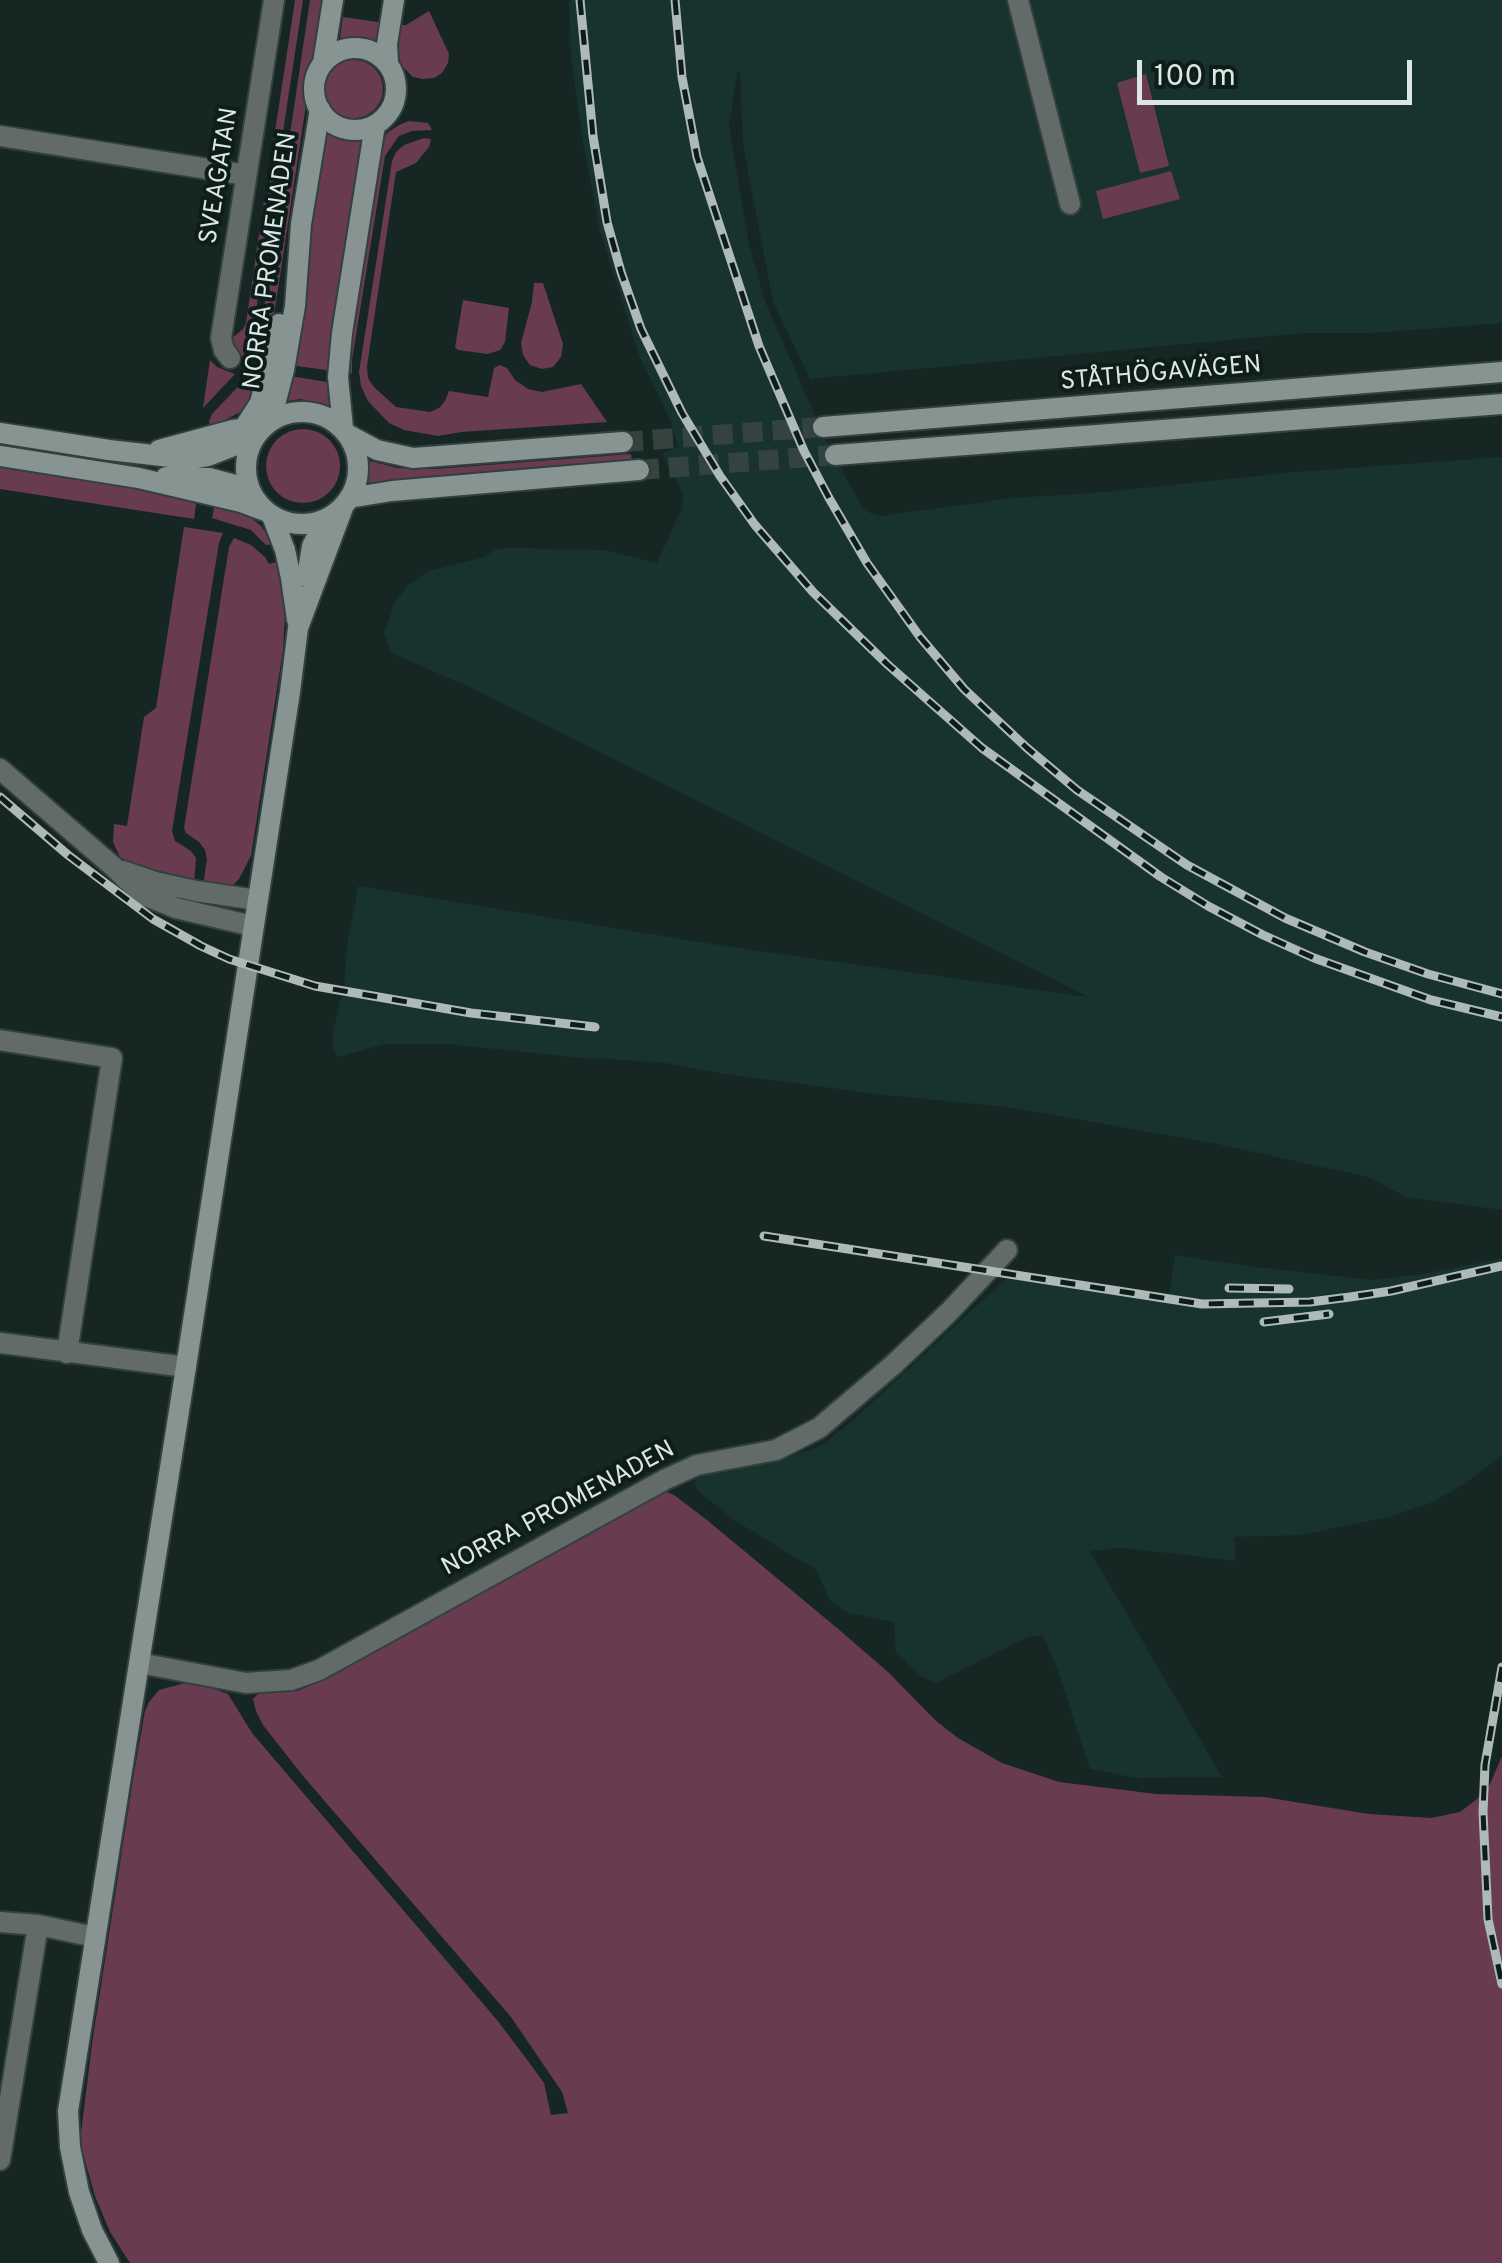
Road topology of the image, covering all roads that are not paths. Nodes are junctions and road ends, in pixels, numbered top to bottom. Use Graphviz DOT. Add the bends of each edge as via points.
graph roads {
  1 [pos="274,0"];
  2 [pos="333,0"];
  3 [pos="394,0"];
  4 [pos="1018,0"];
  5 [pos="323,63"];
  6 [pos="388,63"];
  7 [pos="320,109"];
  8 [pos="375,125"];
  9 [pos="0,136"];
  10 [pos="246,174"];
  11 [pos="1070,204"];
  12 [pos="230,358"];
  13 [pos="1502,372"];
  14 [pos="1502,404"];
  15 [pos="823,427"];
  16 [pos="258,428"];
  17 [pos="345,431"];
  18 [pos="0,433"];
  19 [pos="624,442"];
  20 [pos="0,456"];
  21 [pos="835,456"];
  22 [pos="639,470"];
  23 [pos="139,478"];
  24 [pos="252,494"];
  25 [pos="347,501"];
  26 [pos="269,514"];
  27 [pos="326,518"];
  28 [pos="308,599"];
  29 [pos="298,628"];
  30 [pos="0,769"];
  31 [pos="116,869"];
  32 [pos="257,900"];
  33 [pos="253,926"];
  34 [pos="0,1040"];
  35 [pos="1007,1250"];
  36 [pos="0,1343"];
  37 [pos="67,1353"];
  38 [pos="186,1367"];
  39 [pos="139,1664"];
  40 [pos="0,1922"];
  41 [pos="38,1925"];
  42 [pos="95,1938"];
  43 [pos="0,2160"];
  44 [pos="106,2262"];
  1 -- 10 [label="street, SVEAGATAN"];
  2 -- 5 [label="main road"];
  3 -- 6 [label="main road"];
  4 -- 11 [label="street"];
  5 -- 6 [label="main road" via="356,47"];
  5 -- 7 [label="main road" via="314,85"];
  6 -- 8 [label="main road" via="395,99"];
  7 -- 8 [label="main road" via="344,128"];
  7 -- 16 [label="main road, NORRA PROMENADEN" via="284,370"];
  8 -- 17 [label="main road" via="342,332 338,378"];
  9 -- 10 [label="street"];
  10 -- 12 [label="street, SVEAGATAN" via="221,338"];
  13 -- 15 [label="main road, STÅTHÖGAVÄGEN"];
  14 -- 21 [label="main road"];
  16 -- 17 [label="main road" via="289,412 308,411"];
  16 -- 18 [label="main road" via="142,454"];
  16 -- 24 [label="main road" via="246,460"];
  17 -- 19 [label="main road" via="376,450 413,458"];
  17 -- 25 [label="main road" via="358,466"];
  20 -- 23 [label="main road"];
  22 -- 25 [label="main road"];
  23 -- 24 [label="main road" via="209,478"];
  23 -- 26 [label="main road"];
  24 -- 26 [label="main road"];
  25 -- 27 [label="main road"];
  25 -- 28 [label="main road"];
  26 -- 27 [label="main road" via="299,524"];
  26 -- 29 [label="main road" via="285,550"];
  27 -- 28 [label="main road" via="307,566"];
  28 -- 29 [label="main road"];
  29 -- 32 [label="main road"];
  30 -- 31 [label="street"];
  31 -- 32 [label="street"];
  31 -- 33 [label="street" via="141,894"];
  32 -- 33 [label="main road"];
  33 -- 38 [label="main road"];
  34 -- 37 [label="street" via="112,1058"];
  35 -- 39 [label="street, NORRA PROMENADEN" via="950,1312 820,1428 776,1450 697,1465 644,1490 319,1670 292,1680 246,1683"];
  36 -- 37 [label="street"];
  37 -- 38 [label="street"];
  38 -- 39 [label="main road"];
  39 -- 42 [label="main road"];
  40 -- 41 [label="street"];
  41 -- 42 [label="street"];
  41 -- 43 [label="street"];
  42 -- 44 [label="main road" via="68,2111 80,2192"];
}
